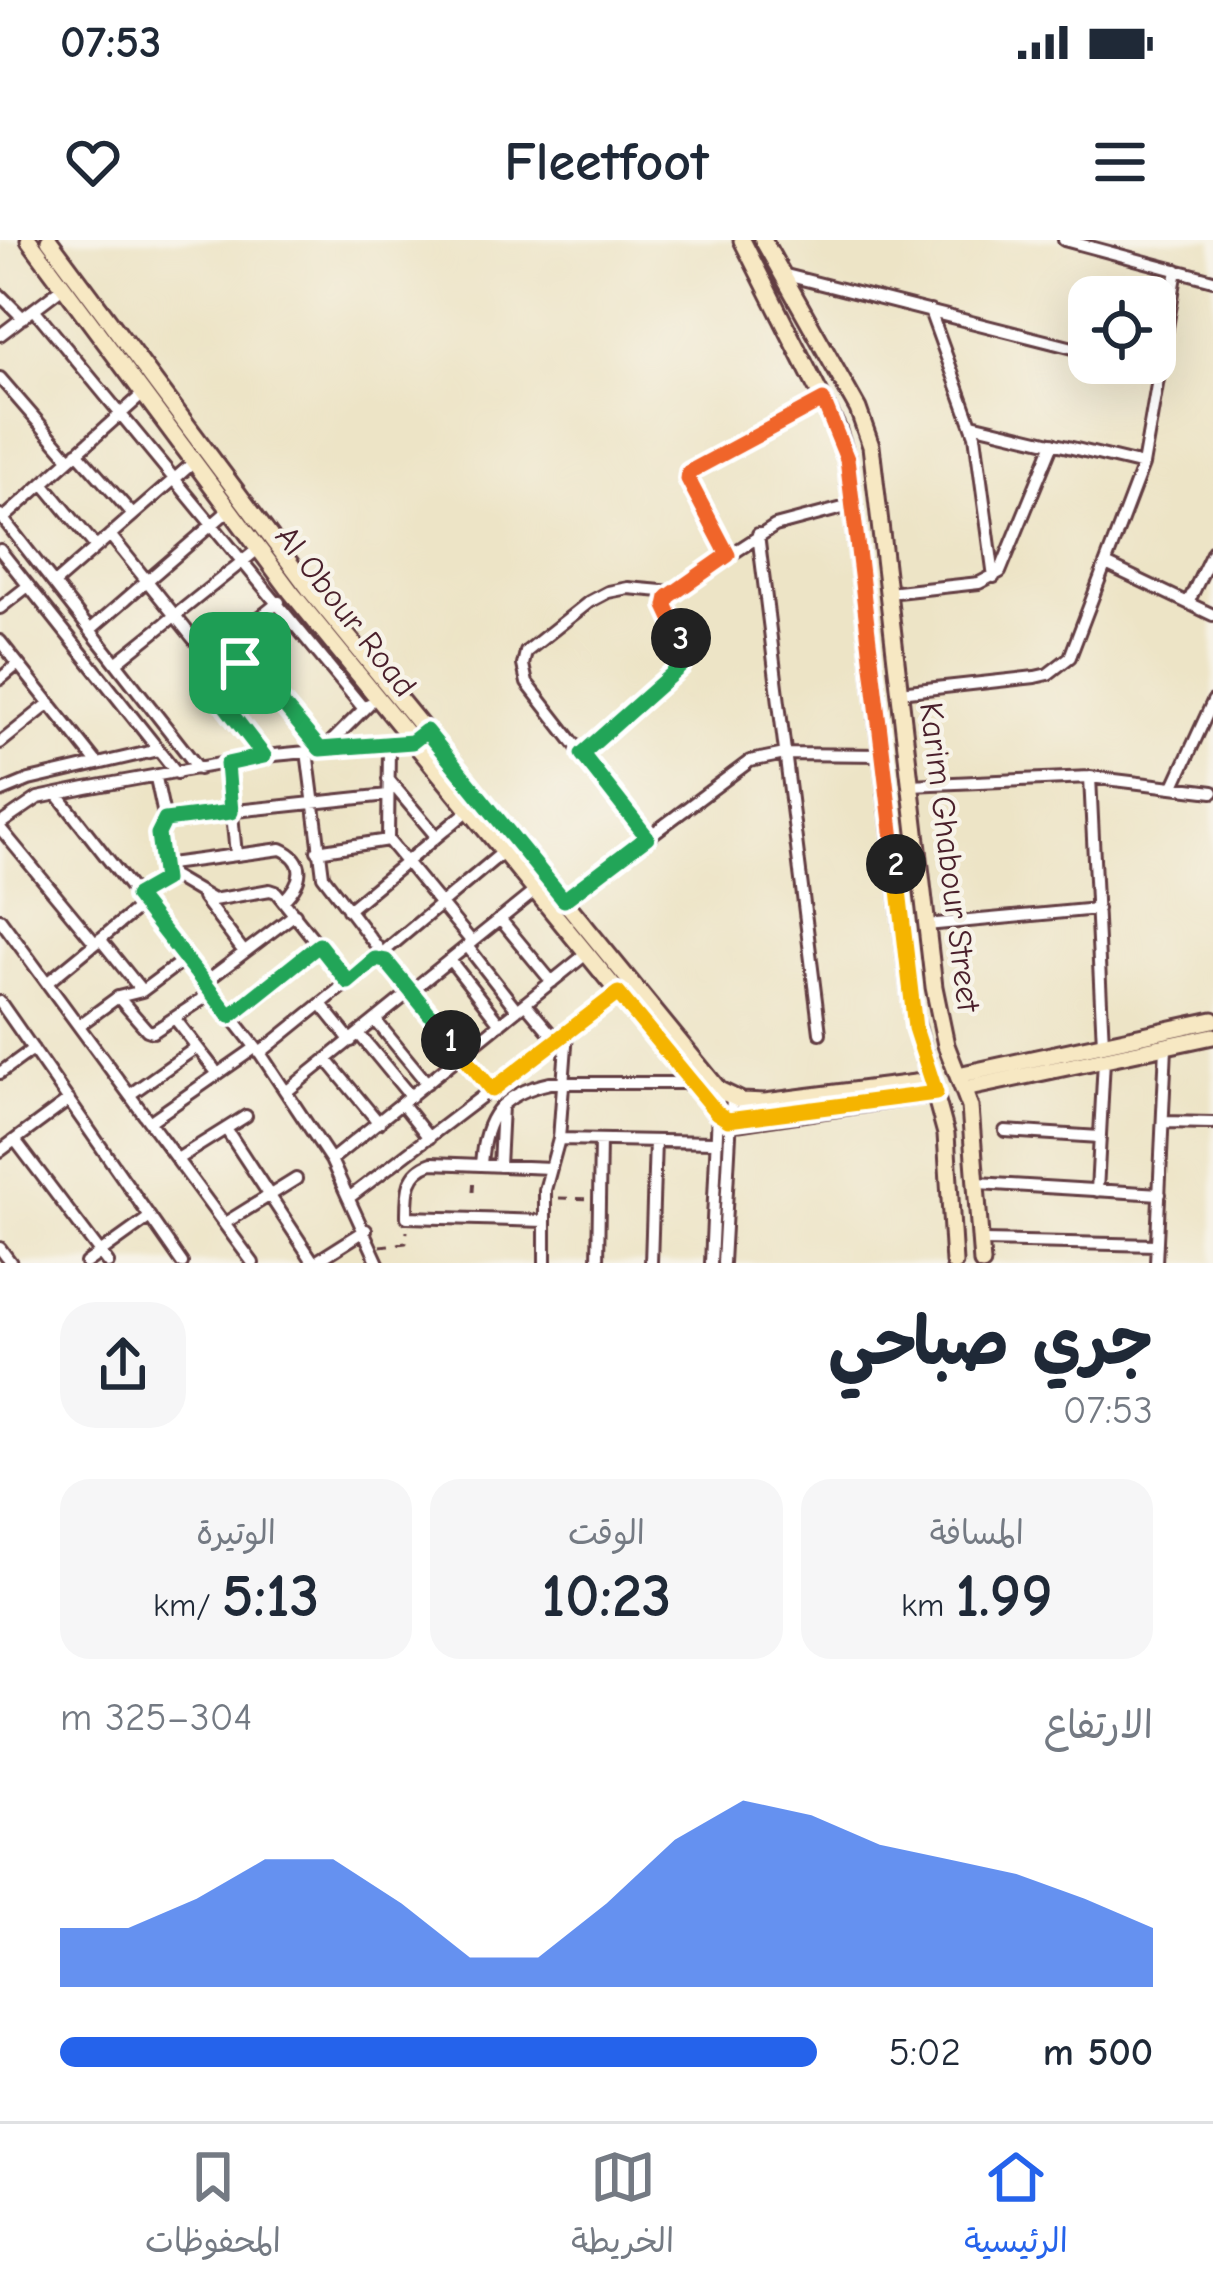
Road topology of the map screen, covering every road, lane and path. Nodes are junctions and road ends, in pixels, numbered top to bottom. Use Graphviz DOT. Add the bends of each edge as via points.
graph roads {
  1 [pos="29,240"];
  2 [pos="50,240"];
  3 [pos="742,240"];
  4 [pos="763,240"];
  5 [pos="1064,240"];
  6 [pos="1107,245"];
  7 [pos="1177,270"];
  8 [pos="782,274"];
  9 [pos="1176,276"];
  10 [pos="1213,280"];
  11 [pos="63,287"];
  12 [pos="0,295"];
  13 [pos="34,309"];
  14 [pos="930,310"];
  15 [pos="23,318"];
  16 [pos="0,335"];
  17 [pos="1068,346"];
  18 [pos="826,352"];
  19 [pos="803,361"];
  20 [pos="0,378"];
  21 [pos="1156,384"];
  22 [pos="848,390"];
  23 [pos="143,394"];
  24 [pos="823,400"];
  25 [pos="120,414"];
  26 [pos="973,424"];
  27 [pos="1053,443"];
  28 [pos="74,455"];
  29 [pos="194,462"];
  30 [pos="1142,465"];
  31 [pos="174,479"];
  32 [pos="43,483"];
  33 [pos="854,505"];
  34 [pos="229,510"];
  35 [pos="133,515"];
  36 [pos="1,517"];
  37 [pos="212,525"];
  38 [pos="110,535"];
  39 [pos="758,535"];
  40 [pos="96,547"];
  41 [pos="258,549"];
  42 [pos="0,550"];
  43 [pos="1213,551"];
  44 [pos="728,555"];
  45 [pos="242,562"];
  46 [pos="1106,564"];
  47 [pos="994,577"];
  48 [pos="147,581"];
  49 [pos="54,584"];
  50 [pos="28,586"];
  51 [pos="291,592"];
  52 [pos="673,592"];
  53 [pos="888,593"];
  54 [pos="1188,603"];
  55 [pos="276,604"];
  56 [pos="0,608"];
  57 [pos="1213,615"];
  58 [pos="174,616"];
  59 [pos="90,630"];
  60 [pos="0,641"];
  61 [pos="209,658"];
  62 [pos="116,663"];
  63 [pos="18,664"];
  64 [pos="0,679"];
  65 [pos="210,686"];
  66 [pos="898,692"];
  67 [pos="376,698"];
  68 [pos="1213,701"];
  69 [pos="50,704"];
  70 [pos="419,737"];
  71 [pos="0,742"];
  72 [pos="389,745"];
  73 [pos="317,749"];
  74 [pos="158,750"];
  75 [pos="582,754"];
  76 [pos="784,754"];
  77 [pos="883,755"];
  78 [pos="264,756"];
  79 [pos="97,763"];
  80 [pos="227,764"];
  81 [pos="199,769"];
  82 [pos="177,773"];
  83 [pos="1090,776"];
  84 [pos="156,778"];
  85 [pos="388,779"];
  86 [pos="28,780"];
  87 [pos="910,785"];
  88 [pos="1174,786"];
  89 [pos="3,787"];
  90 [pos="1213,792"];
  91 [pos="57,794"];
  92 [pos="388,794"];
  93 [pos="38,798"];
  94 [pos="312,802"];
  95 [pos="469,810"];
  96 [pos="231,812"];
  97 [pos="165,820"];
  98 [pos="0,826"];
  99 [pos="436,836"];
  100 [pos="647,837"];
  101 [pos="388,841"];
  102 [pos="317,851"];
  103 [pos="503,851"];
  104 [pos="236,854"];
  105 [pos="405,863"];
  106 [pos="162,866"];
  107 [pos="164,880"];
  108 [pos="535,891"];
  109 [pos="201,896"];
  110 [pos="140,900"];
  111 [pos="284,900"];
  112 [pos="564,900"];
  113 [pos="440,904"];
  114 [pos="1096,909"];
  115 [pos="348,910"];
  116 [pos="295,914"];
  117 [pos="0,919"];
  118 [pos="500,919"];
  119 [pos="926,925"];
  120 [pos="98,941"];
  121 [pos="469,944"];
  122 [pos="319,945"];
  123 [pos="244,952"];
  124 [pos="381,954"];
  125 [pos="586,954"];
  126 [pos="185,958"];
  127 [pos="450,960"];
  128 [pos="48,982"];
  129 [pos="348,982"];
  130 [pos="552,982"];
  131 [pos="208,988"];
  132 [pos="142,991"];
  133 [pos="411,992"];
  134 [pos="618,993"];
  135 [pos="118,997"];
  136 [pos="0,1002"];
  137 [pos="321,1004"];
  138 [pos="521,1006"];
  139 [pos="230,1016"];
  140 [pos="176,1019"];
  141 [pos="1213,1020"];
  142 [pos="376,1021"];
  143 [pos="81,1024"];
  144 [pos="500,1024"];
  145 [pos="820,1034"];
  146 [pos="561,1036"];
  147 [pos="1213,1036"];
  148 [pos="355,1038"];
  149 [pos="197,1047"];
  150 [pos="1166,1047"];
  151 [pos="33,1049"];
  152 [pos="258,1051"];
  153 [pos="1104,1052"];
  154 [pos="463,1054"];
  155 [pos="327,1060"];
  156 [pos="0,1073"];
  157 [pos="218,1074"];
  158 [pos="961,1082"];
  159 [pos="428,1083"];
  160 [pos="563,1083"];
  161 [pos="692,1083"];
  162 [pos="933,1087"];
  163 [pos="492,1090"];
  164 [pos="286,1092"];
  165 [pos="132,1093"];
  166 [pos="725,1094"];
  167 [pos="69,1100"];
  168 [pos="406,1101"];
  169 [pos="502,1106"];
  170 [pos="246,1116"];
  171 [pos="723,1117"];
  172 [pos="152,1120"];
  173 [pos="1163,1122"];
  174 [pos="379,1123"];
  175 [pos="1213,1124"];
  176 [pos="226,1129"];
  177 [pos="1005,1131"];
  178 [pos="1100,1137"];
  179 [pos="428,1138"];
  180 [pos="559,1139"];
  181 [pos="15,1140"];
  182 [pos="600,1140"];
  183 [pos="656,1141"];
  184 [pos="715,1142"];
  185 [pos="0,1151"];
  186 [pos="179,1158"];
  187 [pos="331,1160"];
  188 [pos="478,1165"];
  189 [pos="500,1166"];
  190 [pos="551,1168"];
  191 [pos="296,1179"];
  192 [pos="978,1184"];
  193 [pos="1097,1191"];
  194 [pos="473,1192"];
  195 [pos="1160,1194"];
  196 [pos="270,1195"];
  197 [pos="350,1197"];
  198 [pos="545,1198"];
  199 [pos="599,1199"];
  200 [pos="150,1217"];
  201 [pos="407,1217"];
  202 [pos="545,1221"];
  203 [pos="225,1223"];
  204 [pos="366,1231"];
  205 [pos="982,1241"];
  206 [pos="387,1245"];
  207 [pos="1157,1245"];
  208 [pos="0,1248"];
  209 [pos="104,1258"];
  210 [pos="11,1263"];
  211 [pos="86,1263"];
  212 [pos="182,1263"];
  213 [pos="253,1263"];
  214 [pos="378,1263"];
  215 [pos="545,1263"];
  216 [pos="598,1263"];
  217 [pos="651,1263"];
  218 [pos="711,1263"];
  219 [pos="723,1263"];
  220 [pos="954,1263"];
  221 [pos="982,1263"];
  222 [pos="1156,1263"];
  1 -- 11 [label="street, Al Obour Road"];
  2 -- 67 [label="street, Al Obour Road" via="278,549"];
  3 -- 19 [label="street, Karim Ghabour Street"];
  4 -- 8 [label="street, Karim Ghabour Street"];
  5 -- 6 [label="street"];
  6 -- 7 [label="street"];
  7 -- 9 [label="street"];
  7 -- 10 [label="street"];
  8 -- 14 [label="street"];
  8 -- 18 [label="street, Karim Ghabour Street"];
  11 -- 13 [label="street"];
  11 -- 23 [label="street, Al Obour Road"];
  12 -- 15 [label="street"];
  13 -- 15 [label="street"];
  13 -- 25 [label="street"];
  14 -- 17 [label="street"];
  14 -- 26 [label="street"];
  15 -- 16 [label="street"];
  18 -- 19 [label="street" via="818,364"];
  18 -- 22 [label="street, Karim Ghabour Street"];
  19 -- 24 [label="street, Karim Ghabour Street"];
  20 -- 28 [label="street"];
  21 -- 30 [label="street"];
  22 -- 24 [label="street" via="831,390"];
  22 -- 53 [label="street, Karim Ghabour Street" via="874,459"];
  23 -- 25 [label="street"];
  23 -- 29 [label="street, Al Obour Road"];
  24 -- 33 [label="street, Karim Ghabour Street" via="844,446"];
  24 -- 44 [label="street" via="689,472"];
  25 -- 28 [label="street"];
  25 -- 31 [label="street"];
  26 -- 27 [label="street"];
  26 -- 47 [label="street"];
  27 -- 30 [label="street"];
  27 -- 47 [label="street"];
  28 -- 32 [label="street"];
  28 -- 35 [label="street"];
  29 -- 31 [label="street"];
  29 -- 34 [label="street, Al Obour Road"];
  30 -- 46 [label="street"];
  31 -- 35 [label="street"];
  31 -- 37 [label="street"];
  32 -- 36 [label="street"];
  32 -- 40 [label="street"];
  33 -- 39 [label="street"];
  33 -- 77 [label="street, Karim Ghabour Street"];
  34 -- 37 [label="street"];
  34 -- 41 [label="street, Al Obour Road"];
  35 -- 38 [label="street"];
  36 -- 49 [label="street"];
  37 -- 45 [label="street"];
  37 -- 48 [label="street"];
  38 -- 40 [label="street"];
  38 -- 48 [label="street"];
  39 -- 44 [label="street"];
  39 -- 76 [label="street"];
  40 -- 49 [label="street"];
  41 -- 45 [label="street"];
  41 -- 51 [label="street, Al Obour Road"];
  42 -- 50 [label="street"];
  43 -- 54 [label="street"];
  44 -- 52 [label="street"];
  45 -- 55 [label="street"];
  45 -- 58 [label="street"];
  46 -- 54 [label="street"];
  46 -- 66 [label="street" via="1060,667 1035,677"];
  47 -- 53 [label="street"];
  48 -- 58 [label="street"];
  48 -- 59 [label="street"];
  49 -- 59 [label="street"];
  50 -- 56 [label="street"];
  50 -- 74 [label="street"];
  51 -- 55 [label="street"];
  51 -- 67 [label="street, Al Obour Road"];
  52 -- 75 [label="street" via="666,606 684,662"];
  52 -- 75 [label="street" via="608,592 526,652 527,683"];
  53 -- 66 [label="street, Karim Ghabour Street"];
  54 -- 57 [label="street"];
  55 -- 61 [label="street"];
  55 -- 67 [label="street"];
  58 -- 61 [label="street"];
  58 -- 62 [label="street"];
  59 -- 62 [label="street"];
  60 -- 63 [label="street"];
  61 -- 65 [label="street"];
  62 -- 81 [label="street"];
  63 -- 64 [label="street"];
  63 -- 69 [label="street"];
  65 -- 73 [label="street" via="248,662"];
  65 -- 78 [label="street"];
  66 -- 87 [label="street, Karim Ghabour Street"];
  67 -- 70 [label="street, Al Obour Road"];
  67 -- 73 [label="street"];
  68 -- 88 [label="street"];
  69 -- 71 [label="street"];
  69 -- 79 [label="street"];
  70 -- 72 [label="street"];
  70 -- 95 [label="street, Al Obour Road"];
  70 -- 112 [label="street, Al Obour Road"];
  72 -- 73 [label="street"];
  72 -- 85 [label="street"];
  73 -- 78 [label="street"];
  73 -- 94 [label="street"];
  74 -- 79 [label="street"];
  74 -- 82 [label="street"];
  75 -- 100 [label="street"];
  76 -- 77 [label="street"];
  76 -- 100 [label="street" via="742,766"];
  76 -- 145 [label="street"];
  77 -- 162 [label="street, Karim Ghabour Street" via="913,1014"];
  78 -- 80 [label="street"];
  79 -- 86 [label="street"];
  80 -- 81 [label="street"];
  80 -- 96 [label="street"];
  81 -- 82 [label="street"];
  82 -- 84 [label="street"];
  83 -- 87 [label="street"];
  83 -- 88 [label="street"];
  83 -- 114 [label="street"];
  84 -- 91 [label="street"];
  84 -- 97 [label="street"];
  85 -- 92 [label="street"];
  85 -- 99 [label="street"];
  86 -- 89 [label="street"];
  86 -- 93 [label="street"];
  87 -- 119 [label="street, Karim Ghabour Street"];
  88 -- 90 [label="street"];
  91 -- 93 [label="street"];
  91 -- 110 [label="street"];
  92 -- 94 [label="street"];
  92 -- 101 [label="street"];
  93 -- 98 [label="street"];
  94 -- 96 [label="street"];
  94 -- 102 [label="street"];
  95 -- 99 [label="street"];
  95 -- 103 [label="street, Al Obour Road"];
  96 -- 97 [label="street"];
  96 -- 104 [label="street"];
  97 -- 106 [label="street" via="158,834"];
  98 -- 120 [label="street"];
  99 -- 105 [label="street"];
  100 -- 112 [label="street"];
  101 -- 102 [label="street"];
  101 -- 105 [label="street"];
  102 -- 115 [label="street" via="323,876"];
  103 -- 108 [label="street, Al Obour Road"];
  103 -- 113 [label="street"];
  104 -- 106 [label="street"];
  104 -- 111 [label="street" via="281,849 294,856 301,879"];
  105 -- 113 [label="street"];
  105 -- 115 [label="street"];
  106 -- 107 [label="street"];
  107 -- 109 [label="street" via="181,879"];
  107 -- 110 [label="street"];
  108 -- 118 [label="street"];
  108 -- 125 [label="street, Al Obour Road"];
  109 -- 111 [label="street" via="269,890"];
  109 -- 123 [label="street"];
  110 -- 120 [label="street"];
  110 -- 126 [label="street"];
  111 -- 116 [label="street"];
  112 -- 166 [label="street, Al Obour Road"];
  113 -- 121 [label="street"];
  113 -- 124 [label="street"];
  114 -- 119 [label="street"];
  114 -- 153 [label="street"];
  115 -- 124 [label="street"];
  116 -- 122 [label="street"];
  116 -- 123 [label="street"];
  117 -- 128 [label="street"];
  118 -- 121 [label="street"];
  118 -- 130 [label="street"];
  119 -- 158 [label="street, Karim Ghabour Street" via="937,1008"];
  120 -- 128 [label="street"];
  120 -- 132 [label="street"];
  121 -- 127 [label="street"];
  121 -- 138 [label="street"];
  122 -- 129 [label="street"];
  122 -- 139 [label="street"];
  123 -- 131 [label="street"];
  124 -- 129 [label="street"];
  124 -- 133 [label="street"];
  125 -- 130 [label="street"];
  125 -- 134 [label="street, Al Obour Road"];
  126 -- 131 [label="street"];
  126 -- 132 [label="street"];
  127 -- 133 [label="street"];
  127 -- 144 [label="street"];
  128 -- 143 [label="street"];
  129 -- 137 [label="street"];
  130 -- 138 [label="street"];
  131 -- 139 [label="street"];
  131 -- 140 [label="street"];
  132 -- 135 [label="street"];
  133 -- 142 [label="street"];
  133 -- 154 [label="street"];
  134 -- 146 [label="street"];
  134 -- 161 [label="street, Al Obour Road"];
  135 -- 140 [label="street" via="147,1030"];
  135 -- 143 [label="street"];
  136 -- 151 [label="street"];
  137 -- 148 [label="street"];
  137 -- 152 [label="street"];
  138 -- 144 [label="street"];
  138 -- 146 [label="street"];
  139 -- 152 [label="street"];
  140 -- 149 [label="street"];
  141 -- 153 [label="street"];
  142 -- 148 [label="street"];
  142 -- 159 [label="street"];
  143 -- 165 [label="street"];
  144 -- 154 [label="street"];
  146 -- 160 [label="street"];
  146 -- 163 [label="street"];
  147 -- 150 [label="street"];
  148 -- 155 [label="street"];
  148 -- 168 [label="street"];
  149 -- 157 [label="street"];
  149 -- 165 [label="street"];
  150 -- 153 [label="street"];
  150 -- 173 [label="street"];
  151 -- 156 [label="street"];
  151 -- 167 [label="street"];
  152 -- 157 [label="street"];
  152 -- 164 [label="street"];
  153 -- 158 [label="street"];
  153 -- 178 [label="street"];
  154 -- 159 [label="street"];
  154 -- 163 [label="street"];
  155 -- 164 [label="street"];
  155 -- 174 [label="street"];
  157 -- 172 [label="street"];
  158 -- 192 [label="street, Karim Ghabour Street"];
  159 -- 168 [label="street"];
  160 -- 161 [label="street"];
  160 -- 169 [label="street" via="533,1087"];
  160 -- 180 [label="street"];
  161 -- 171 [label="street, Al Obour Road"];
  162 -- 166 [label="street" via="765,1102"];
  162 -- 171 [label="street"];
  162 -- 220 [label="street, Karim Ghabour Street" via="948,1148"];
  163 -- 179 [label="street"];
  164 -- 187 [label="street"];
  165 -- 172 [label="street"];
  166 -- 171 [label="street"];
  167 -- 181 [label="street"];
  167 -- 200 [label="street"];
  168 -- 174 [label="street"];
  168 -- 179 [label="street"];
  169 -- 188 [label="street" via="483,1131"];
  169 -- 189 [label="street"];
  170 -- 176 [label="street"];
  171 -- 184 [label="street"];
  171 -- 219 [label="street"];
  172 -- 186 [label="street"];
  173 -- 175 [label="street"];
  173 -- 195 [label="street"];
  174 -- 187 [label="street"];
  176 -- 186 [label="street"];
  176 -- 196 [label="street"];
  177 -- 178 [label="street"];
  178 -- 193 [label="street"];
  179 -- 197 [label="street"];
  180 -- 182 [label="street"];
  180 -- 190 [label="street"];
  181 -- 185 [label="street"];
  181 -- 209 [label="street"];
  182 -- 183 [label="street"];
  182 -- 199 [label="street"];
  183 -- 184 [label="street"];
  183 -- 217 [label="street"];
  184 -- 218 [label="street"];
  186 -- 203 [label="street"];
  187 -- 197 [label="street"];
  188 -- 189 [label="street"];
  188 -- 194 [label="path"];
  188 -- 201 [label="street" via="422,1166 410,1181"];
  189 -- 190 [label="street"];
  190 -- 198 [label="street"];
  191 -- 196 [label="street"];
  192 -- 193 [label="street"];
  192 -- 205 [label="street, Karim Ghabour Street"];
  193 -- 195 [label="street"];
  195 -- 207 [label="street"];
  196 -- 203 [label="street"];
  196 -- 204 [label="street" via="314,1263"];
  197 -- 204 [label="street"];
  198 -- 199 [label="path"];
  198 -- 202 [label="street"];
  199 -- 216 [label="street"];
  200 -- 209 [label="street"];
  200 -- 212 [label="street"];
  201 -- 202 [label="street"];
  201 -- 206 [label="path" via="406,1243"];
  202 -- 215 [label="street"];
  203 -- 213 [label="street"];
  204 -- 214 [label="street"];
  205 -- 207 [label="street"];
  205 -- 221 [label="street, Karim Ghabour Street"];
  207 -- 222 [label="street"];
  208 -- 210 [label="street"];
  209 -- 211 [label="street"];
}
